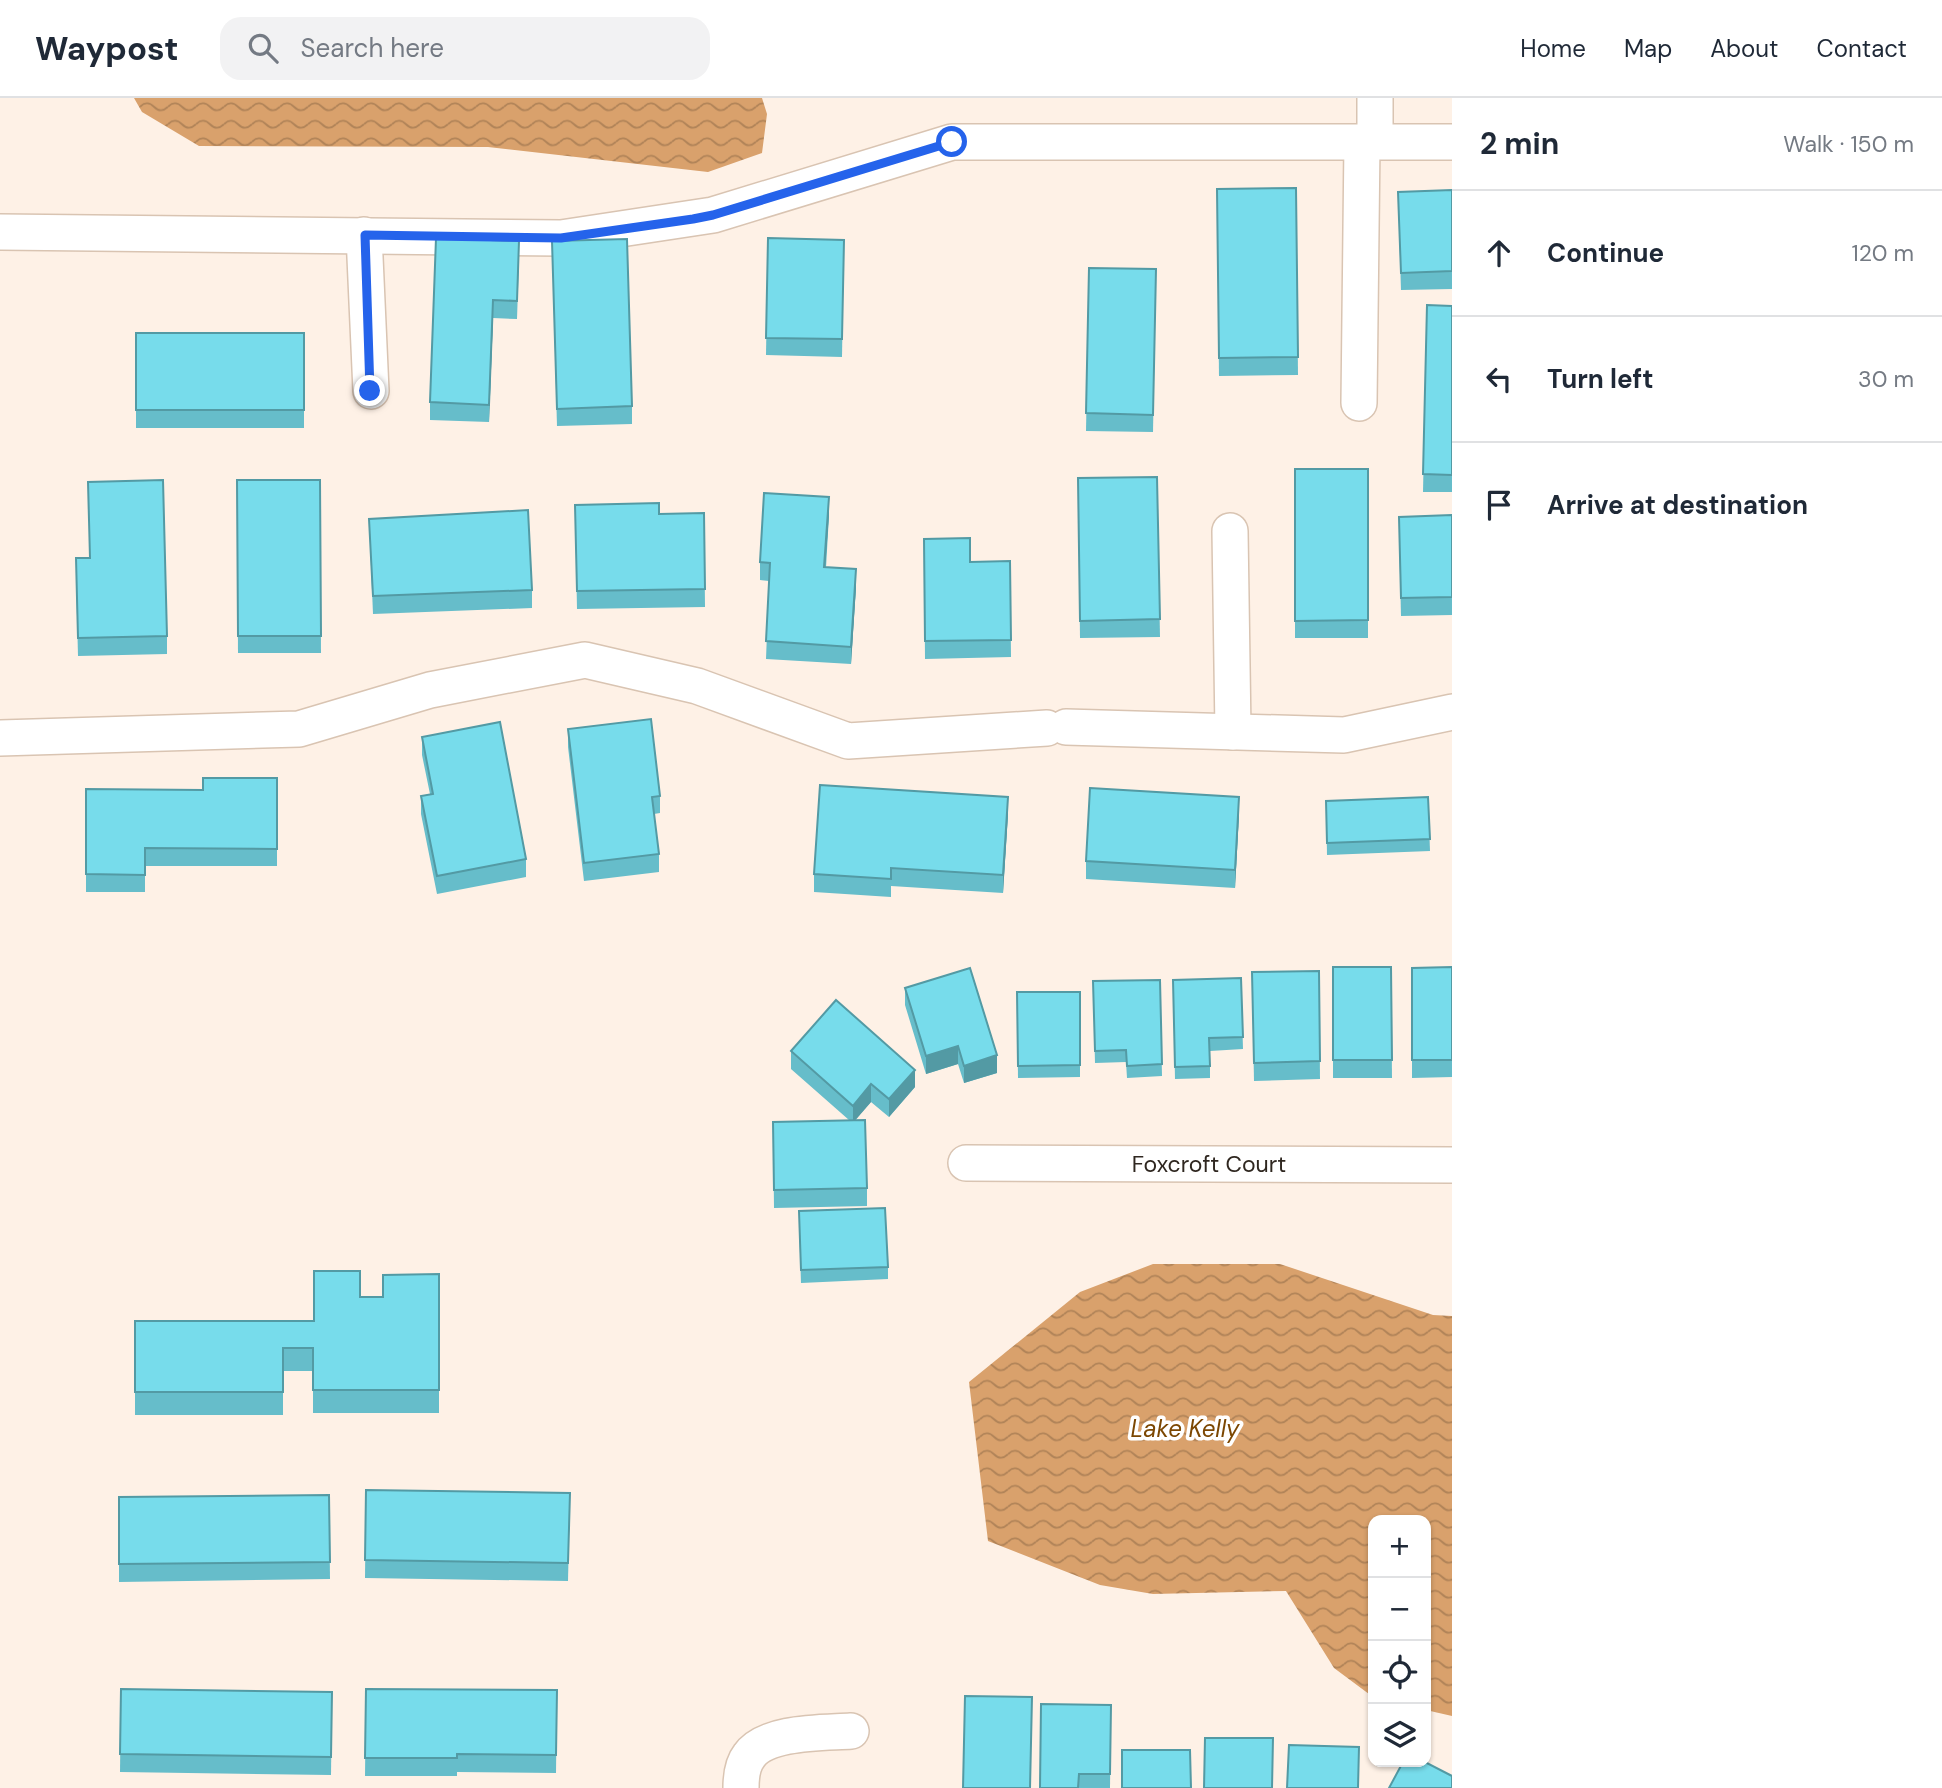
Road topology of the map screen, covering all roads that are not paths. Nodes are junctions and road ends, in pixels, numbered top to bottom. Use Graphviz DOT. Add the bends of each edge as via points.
graph roads {
  1 [pos="1375,98"];
  2 [pos="1369,142"];
  3 [pos="1452,142"];
  4 [pos="0,232"];
  5 [pos="365,235"];
  6 [pos="370,391"];
  7 [pos="1359,403"];
  8 [pos="1230,531"];
  9 [pos="1452,712"];
  10 [pos="1233,732"];
  11 [pos="0,738"];
  12 [pos="966,1163"];
  13 [pos="1452,1165"];
  14 [pos="851,1731"];
  15 [pos="741,1788"];
  1 -- 2 [label="street"];
  2 -- 3 [label="street"];
  2 -- 5 [label="street" via="952,142 693,219 561,238"];
  2 -- 7 [label="street"];
  4 -- 5 [label="street"];
  5 -- 6 [label="street"];
  8 -- 10 [label="street"];
  9 -- 10 [label="street" via="1344,735"];
  10 -- 11 [label="street" via="1057,728 848,741 697,686 585,660 430,690 299,729"];
  12 -- 13 [label="street, Foxcroft Court"];
  14 -- 15 [label="street" via="787,1736 763,1744 743,1766"];
}
